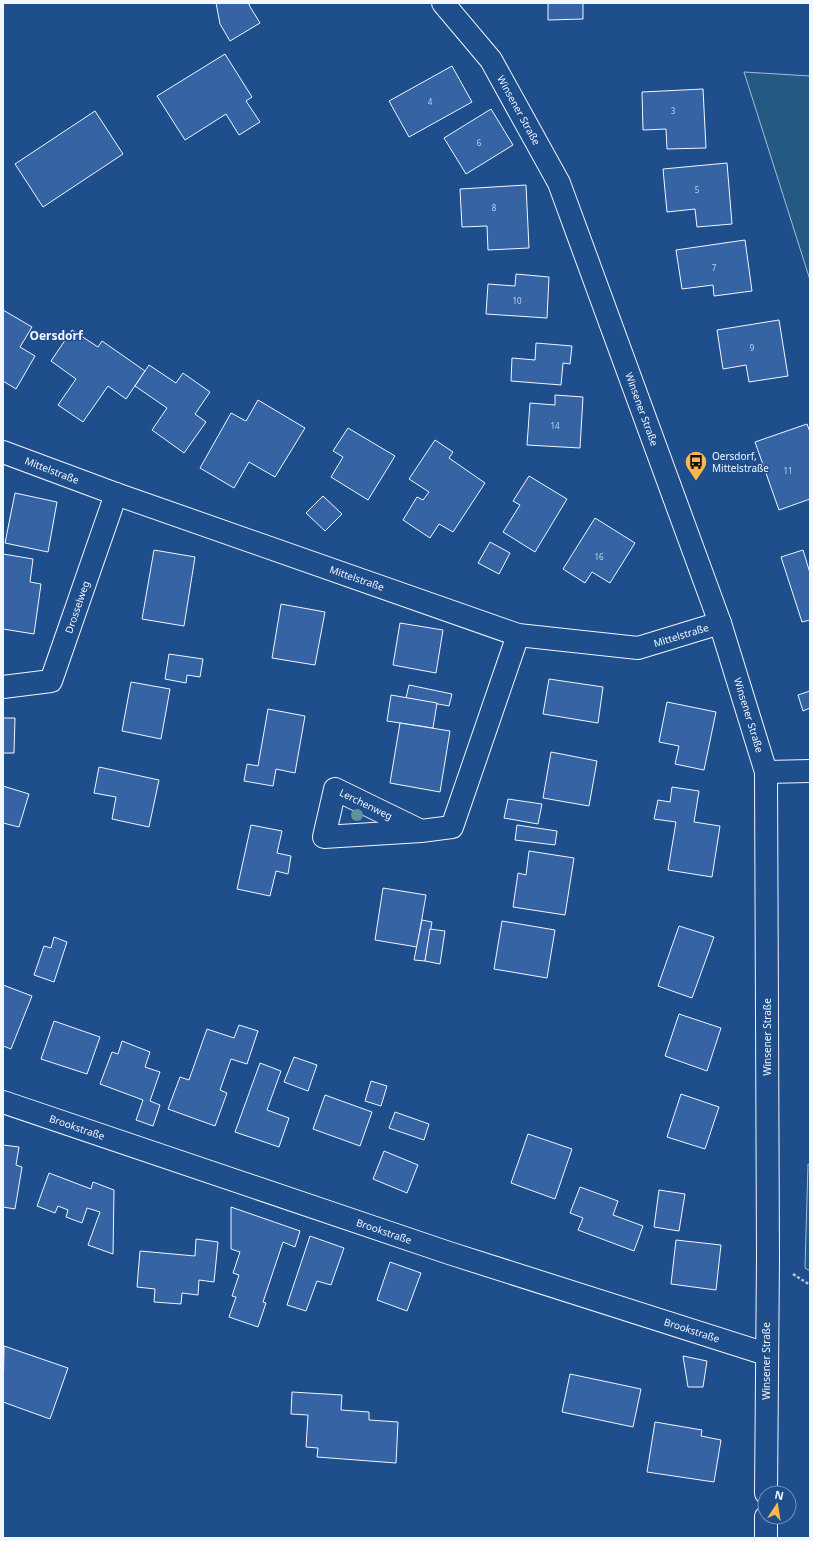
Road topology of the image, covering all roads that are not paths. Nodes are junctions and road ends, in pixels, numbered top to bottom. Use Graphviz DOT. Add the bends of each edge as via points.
graph roads {
  1 [pos="443,3"];
  2 [pos="3,452"];
  3 [pos="116,494"];
  4 [pos="720,623"];
  5 [pos="518,634"];
  6 [pos="6,685"];
  7 [pos="810,771"];
  8 [pos="766,772"];
  9 [pos="422,831"];
  10 [pos="3,1102"];
  11 [pos="766,1354"];
  12 [pos="766,1485"];
  13 [pos="766,1525"];
  14 [pos="766,1538"];
  1 -- 4 [label="street, Winsener Straße" via="491,60 559,183"];
  2 -- 3 [label="street, Mittelstraße"];
  3 -- 5 [label="street, Mittelstraße"];
  3 -- 6 [label="street, Drosselweg" via="51,681"];
  4 -- 5 [label="street, Mittelstraße" via="638,648"];
  4 -- 8 [label="street, Winsener Straße"];
  5 -- 9 [label="street" via="452,827"];
  7 -- 8 [label="street"];
  8 -- 11 [label="street, Winsener Straße"];
  10 -- 11 [label="street, Brookstraße" via="441,1250"];
  11 -- 12 [label="street, Winsener Straße"];
  13 -- 14 [label="street"];
}
